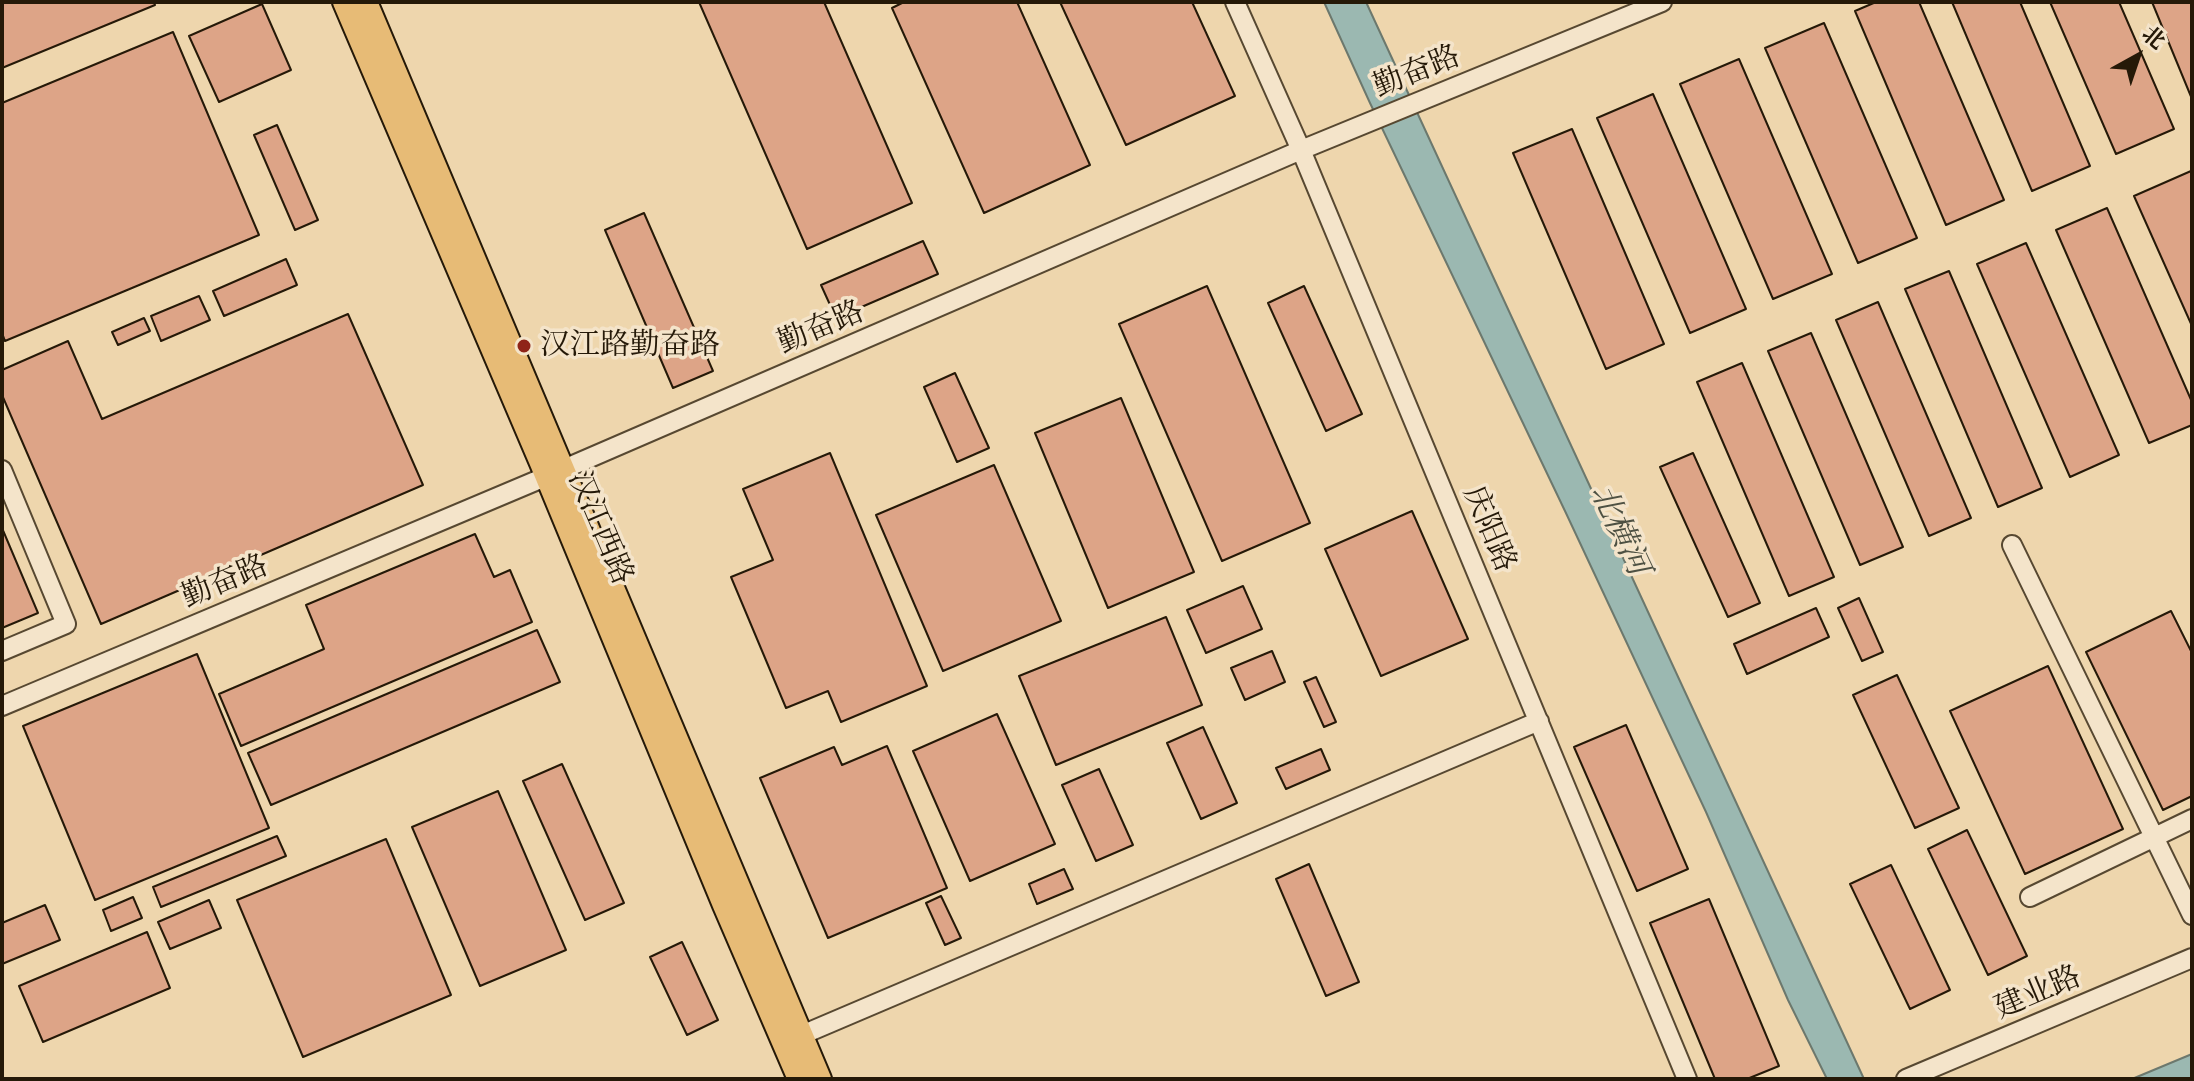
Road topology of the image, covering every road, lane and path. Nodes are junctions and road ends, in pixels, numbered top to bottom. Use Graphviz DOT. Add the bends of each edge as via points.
graph roads {
  1 [pos="344,2"];
  2 [pos="366,2"];
  3 [pos="1235,2"];
  4 [pos="1662,2"];
  5 [pos="1301,150"];
  6 [pos="2,470"];
  7 [pos="555,473"];
  8 [pos="2012,545"];
  9 [pos="2,651"];
  10 [pos="2,706"];
  11 [pos="1539,721"];
  12 [pos="2192,819"];
  13 [pos="2154,837"];
  14 [pos="2030,897"];
  15 [pos="2192,915"];
  16 [pos="2192,958"];
  17 [pos="793,1038"];
  18 [pos="799,1079"];
  19 [pos="820,1079"];
  20 [pos="1687,1079"];
  21 [pos="1906,1079"];
  1 -- 7 [label="main road, 汉江西路"];
  2 -- 7 [label="main road, 汉江西路"];
  3 -- 5 [label="street, 庆阳路"];
  4 -- 5 [label="street, 勤奋路"];
  5 -- 7 [label="street, 勤奋路"];
  5 -- 11 [label="street, 庆阳路"];
  6 -- 9 [label="street" via="66,624"];
  7 -- 10 [label="street, 勤奋路"];
  7 -- 17 [label="main road, 汉江西路" via="724,905"];
  8 -- 13 [label="street"];
  11 -- 17 [label="street"];
  11 -- 20 [label="street, 庆阳路"];
  12 -- 13 [label="street"];
  13 -- 14 [label="street"];
  13 -- 15 [label="street"];
  16 -- 21 [label="street, 建业路"];
  17 -- 18 [label="main road, 汉江西路"];
  17 -- 19 [label="main road, 汉江西路"];
}
